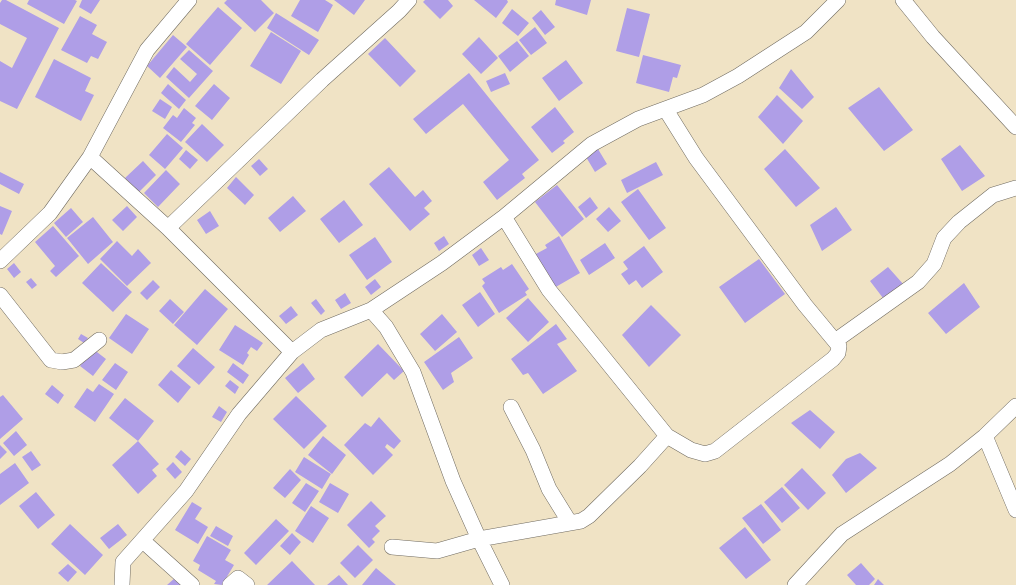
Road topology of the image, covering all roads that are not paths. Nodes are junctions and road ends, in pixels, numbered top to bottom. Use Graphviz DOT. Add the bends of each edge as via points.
graph roads {
  1 [pos="189,0"];
  2 [pos="409,0"];
  3 [pos="838,0"];
  4 [pos="903,0"];
  5 [pos="666,110"];
  6 [pos="1016,127"];
  7 [pos="90,157"];
  8 [pos="1016,188"];
  9 [pos="504,217"];
  10 [pos="168,228"];
  11 [pos="0,261"];
  12 [pos="0,295"];
  13 [pos="371,310"];
  14 [pos="99,340"];
  15 [pos="835,341"];
  16 [pos="292,352"];
  17 [pos="1016,406"];
  18 [pos="510,407"];
  19 [pos="667,436"];
  20 [pos="985,436"];
  21 [pos="1016,510"];
  22 [pos="570,523"];
  23 [pos="479,539"];
  24 [pos="143,541"];
  25 [pos="392,547"];
  26 [pos="122,585"];
  27 [pos="192,585"];
  28 [pos="230,585"];
  29 [pos="247,585"];
  30 [pos="502,585"];
  31 [pos="795,585"];
  1 -- 7 [label="street" via="147,50"];
  2 -- 10 [label="street"];
  3 -- 5 [label="street" via="806,32 738,76 703,96"];
  4 -- 6 [label="street" via="933,37"];
  5 -- 9 [label="street" via="638,119 592,144"];
  5 -- 15 [label="street" via="696,158 796,293"];
  7 -- 10 [label="street"];
  7 -- 11 [label="street" via="50,212"];
  8 -- 15 [label="street" via="994,195 959,222 944,238 934,264 918,282"];
  9 -- 13 [label="street" via="442,263"];
  9 -- 19 [label="street" via="549,290"];
  10 -- 16 [label="street"];
  12 -- 14 [label="street" via="51,360 74,360"];
  13 -- 16 [label="street" via="321,330"];
  13 -- 23 [label="street" via="386,327 413,372 441,452"];
  15 -- 19 [label="street" via="838,353 833,359 715,451 705,454 690,450"];
  16 -- 24 [label="street" via="239,414 186,491"];
  17 -- 20 [label="street"];
  18 -- 22 [label="street" via="533,450 549,489"];
  19 -- 22 [label="street" via="589,516"];
  20 -- 21 [label="street"];
  20 -- 31 [label="street" via="950,464 842,534"];
  22 -- 23 [label="street"];
  23 -- 25 [label="street" via="437,551"];
  23 -- 30 [label="street"];
  24 -- 26 [label="street" via="123,562"];
  24 -- 27 [label="street"];
  28 -- 29 [label="street" via="238,578"];
}
